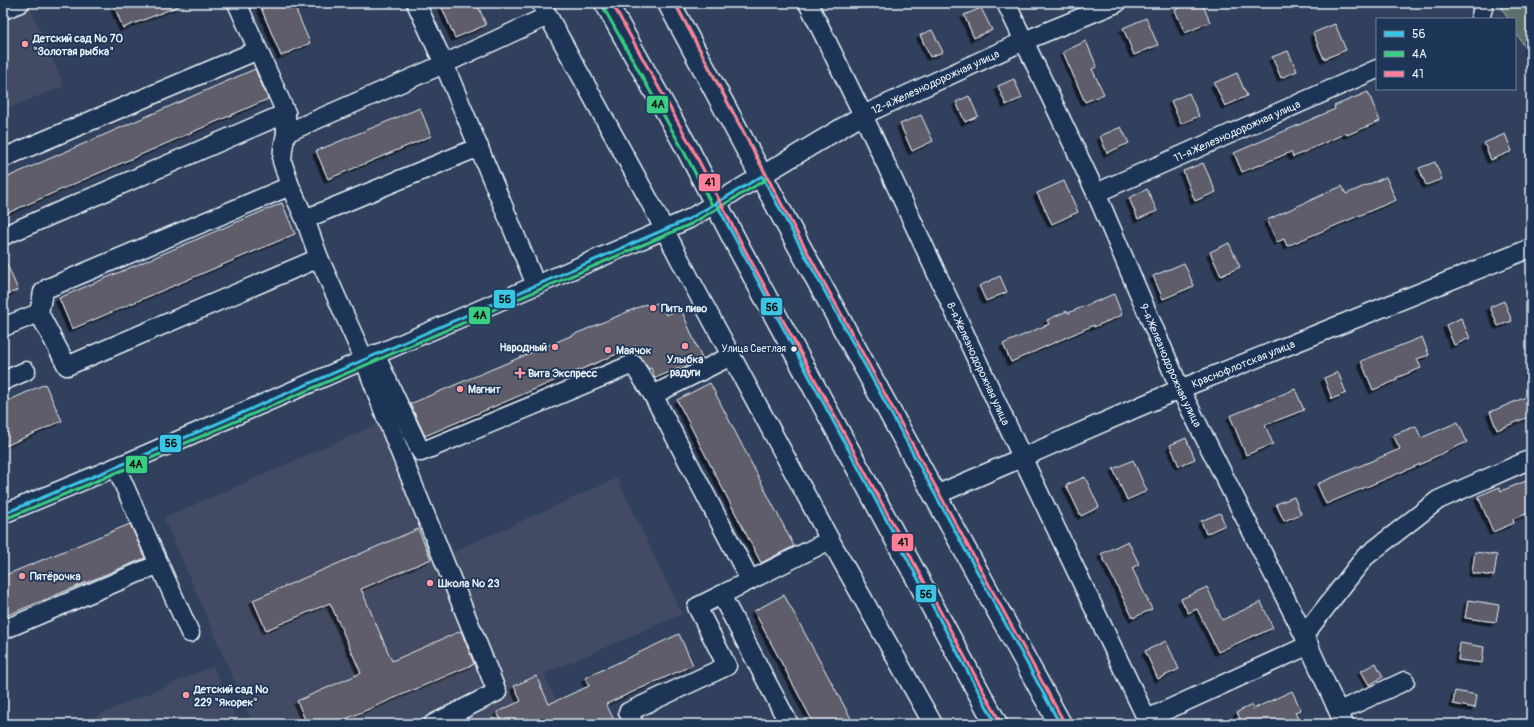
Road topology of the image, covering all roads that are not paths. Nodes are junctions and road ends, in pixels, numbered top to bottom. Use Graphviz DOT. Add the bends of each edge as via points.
graph roads {
  1 [pos="20,3"];
  2 [pos="237,3"];
  3 [pos="416,3"];
  4 [pos="606,3"];
  5 [pos="669,3"];
  6 [pos="808,3"];
  7 [pos="1006,3"];
  8 [pos="1117,3"];
  9 [pos="1481,3"];
  10 [pos="3,10"];
  11 [pos="545,10"];
  12 [pos="1480,18"];
  13 [pos="1024,41"];
  14 [pos="258,50"];
  15 [pos="444,64"];
  16 [pos="1376,69"];
  17 [pos="286,113"];
  18 [pos="863,115"];
  19 [pos="286,133"];
  20 [pos="479,147"];
  21 [pos="3,158"];
  22 [pos="762,176"];
  23 [pos="290,186"];
  24 [pos="1096,193"];
  25 [pos="716,203"];
  26 [pos="305,219"];
  27 [pos="664,230"];
  28 [pos="3,236"];
  29 [pos="1531,248"];
  30 [pos="320,258"];
  31 [pos="536,285"];
  32 [pos="39,312"];
  33 [pos="3,327"];
  34 [pos="370,356"];
  35 [pos="731,356"];
  36 [pos="26,370"];
  37 [pos="3,381"];
  38 [pos="1180,390"];
  39 [pos="653,395"];
  40 [pos="1022,457"];
  41 [pos="1531,459"];
  42 [pos="116,467"];
  43 [pos="936,495"];
  44 [pos="3,514"];
  45 [pos="830,540"];
  46 [pos="158,564"];
  47 [pos="750,580"];
  48 [pos="720,595"];
  49 [pos="3,630"];
  50 [pos="190,633"];
  51 [pos="1306,640"];
  52 [pos="1404,681"];
  53 [pos="1341,718"];
  54 [pos="1148,722"];
  55 [pos="433,724"];
  56 [pos="634,724"];
  57 [pos="789,724"];
  58 [pos="933,724"];
  59 [pos="996,724"];
  60 [pos="1060,724"];
  1 -- 10 [label="street"];
  2 -- 14 [label="street"];
  3 -- 15 [label="street"];
  4 -- 25 [label="main road"];
  5 -- 22 [label="main road"];
  6 -- 18 [label="street, 8-я Железнодорожная улица"];
  7 -- 13 [label="street, 9-я Железнодорожная улица"];
  8 -- 13 [label="street, 12-я Железнодорожная улица"];
  9 -- 12 [label="street" via="1483,8"];
  11 -- 15 [label="street"];
  11 -- 27 [label="street"];
  13 -- 18 [label="street, 12-я Железнодорожная улица"];
  13 -- 24 [label="street, 9-я Железнодорожная улица"];
  14 -- 17 [label="street"];
  14 -- 21 [label="street"];
  15 -- 19 [label="street"];
  15 -- 20 [label="street"];
  16 -- 24 [label="street, 11-я Железнодорожная улица"];
  17 -- 19 [label="street"];
  17 -- 28 [label="street"];
  18 -- 22 [label="street, 12-я Железнодорожная улица"];
  18 -- 40 [label="street, 8-я Железнодорожная улица"];
  19 -- 23 [label="street" via="282,161"];
  20 -- 26 [label="street"];
  20 -- 31 [label="street"];
  22 -- 25 [label="street, 12-я Железнодорожная улица"];
  22 -- 43 [label="main road"];
  23 -- 26 [label="street"];
  23 -- 32 [label="street" via="48,288 43,292"];
  24 -- 38 [label="street, 9-я Железнодорожная улица"];
  25 -- 27 [label="street, 12-я Железнодорожная улица"];
  25 -- 59 [label="main road"];
  26 -- 30 [label="street"];
  27 -- 31 [label="street, 12-я Железнодорожная улица"];
  27 -- 35 [label="street"];
  29 -- 38 [label="street, Краснофлотская улица"];
  30 -- 32 [label="street" via="67,366"];
  30 -- 34 [label="street"];
  31 -- 34 [label="street, 12-я Железнодорожная улица"];
  32 -- 33 [label="street"];
  34 -- 39 [label="street" via="421,452 633,364"];
  34 -- 42 [label="street, 12-я Железнодорожная улица"];
  34 -- 55 [label="street" via="387,420 497,692"];
  35 -- 39 [label="street"];
  35 -- 45 [label="street"];
  36 -- 37 [label="street"];
  38 -- 40 [label="street, Краснофлотская улица"];
  38 -- 51 [label="street, 9-я Железнодорожная улица"];
  39 -- 47 [label="street"];
  40 -- 43 [label="street, Краснофлотская улица"];
  40 -- 54 [label="street, 8-я Железнодорожная улица"];
  41 -- 51 [label="street" via="1438,500 1365,557"];
  42 -- 44 [label="street, 12-я Железнодорожная улица"];
  42 -- 46 [label="street"];
  43 -- 60 [label="main road"];
  45 -- 47 [label="street"];
  45 -- 58 [label="street"];
  46 -- 49 [label="street"];
  46 -- 50 [label="street"];
  47 -- 48 [label="street"];
  48 -- 56 [label="street" via="697,607 727,666 628,712"];
  48 -- 57 [label="street"];
  51 -- 53 [label="street, 9-я Железнодорожная улица"];
  51 -- 54 [label="street"];
  52 -- 53 [label="street"];
}
